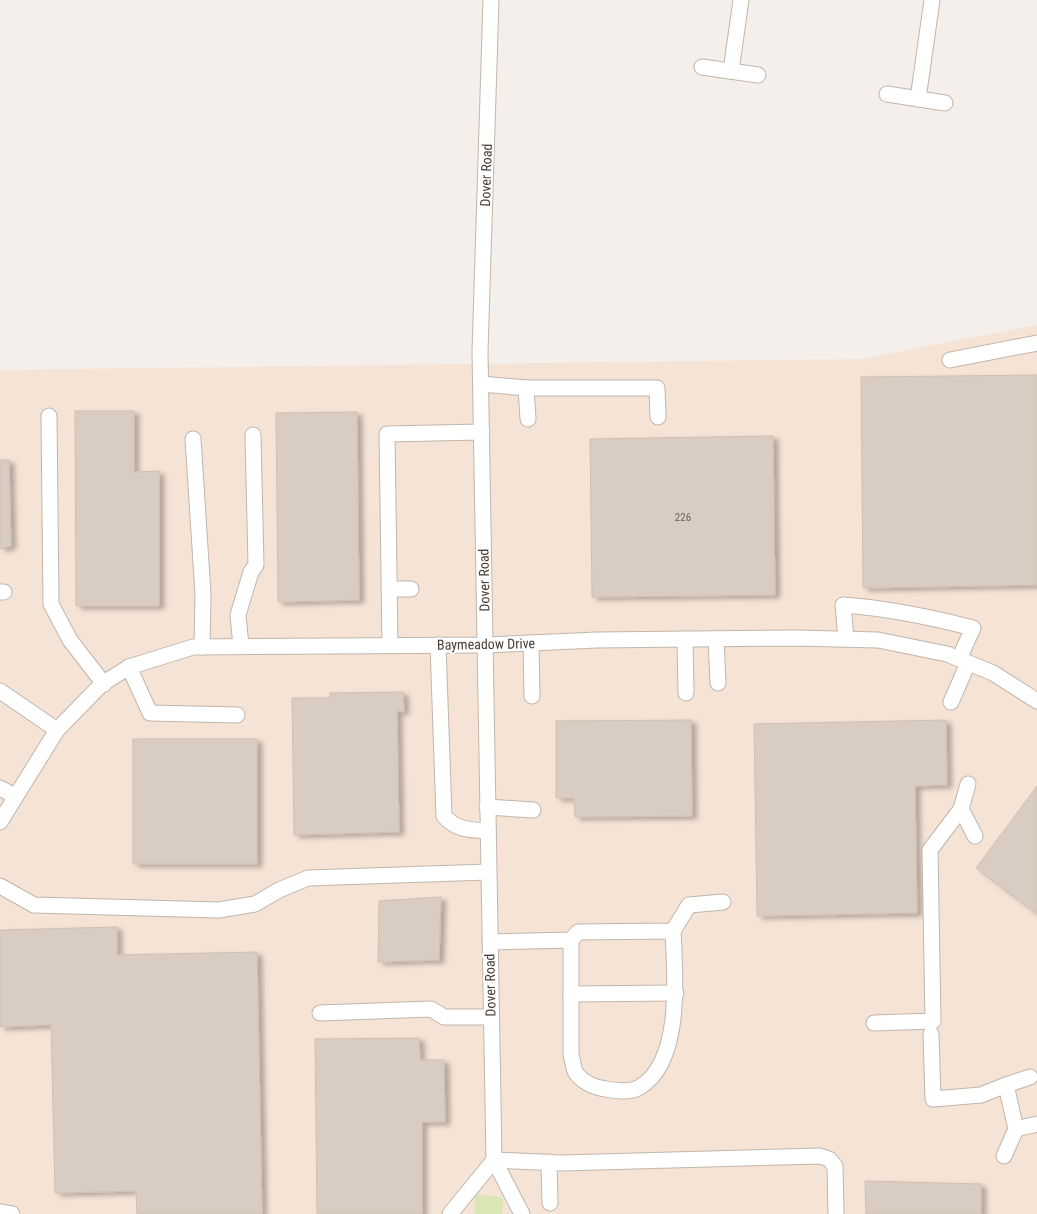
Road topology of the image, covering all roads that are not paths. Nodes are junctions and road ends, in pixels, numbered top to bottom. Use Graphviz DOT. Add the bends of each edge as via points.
graph roads {
  1 [pos="491,0"];
  2 [pos="741,0"];
  3 [pos="932,0"];
  4 [pos="702,67"];
  5 [pos="731,71"];
  6 [pos="758,75"];
  7 [pos="887,94"];
  8 [pos="918,99"];
  9 [pos="945,103"];
  10 [pos="1037,343"];
  11 [pos="950,360"];
  12 [pos="481,384"];
  13 [pos="526,388"];
  14 [pos="49,416"];
  15 [pos="658,417"];
  16 [pos="528,418"];
  17 [pos="482,432"];
  18 [pos="253,435"];
  19 [pos="193,439"];
  20 [pos="389,589"];
  21 [pos="411,589"];
  22 [pos="686,639"];
  23 [pos="716,639"];
  24 [pos="846,639"];
  25 [pos="531,643"];
  26 [pos="485,644"];
  27 [pos="390,645"];
  28 [pos="438,645"];
  29 [pos="241,646"];
  30 [pos="202,647"];
  31 [pos="963,661"];
  32 [pos="130,667"];
  33 [pos="718,683"];
  34 [pos="104,684"];
  35 [pos="0,691"];
  36 [pos="686,693"];
  37 [pos="532,696"];
  38 [pos="1037,701"];
  39 [pos="951,702"];
  40 [pos="237,714"];
  41 [pos="57,730"];
  42 [pos="968,784"];
  43 [pos="0,788"];
  44 [pos="15,796"];
  45 [pos="487,807"];
  46 [pos="961,809"];
  47 [pos="533,810"];
  48 [pos="0,822"];
  49 [pos="488,831"];
  50 [pos="975,836"];
  51 [pos="488,872"];
  52 [pos="0,886"];
  53 [pos="723,902"];
  54 [pos="673,931"];
  55 [pos="571,940"];
  56 [pos="490,942"];
  57 [pos="676,992"];
  58 [pos="571,994"];
  59 [pos="320,1013"];
  60 [pos="491,1017"];
  61 [pos="874,1023"];
  62 [pos="931,1034"];
  63 [pos="1030,1076"];
  64 [pos="1006,1085"];
  65 [pos="1037,1124"];
  66 [pos="1016,1129"];
  67 [pos="1004,1156"];
  68 [pos="494,1160"];
  69 [pos="550,1162"];
  70 [pos="550,1202"];
  71 [pos="0,1212"];
  72 [pos="12,1214"];
  73 [pos="450,1214"];
  74 [pos="522,1214"];
  75 [pos="836,1214"];
  1 -- 12 [label="street, Dover Road"];
  2 -- 5 [label="street"];
  3 -- 8 [label="street"];
  4 -- 5 [label="street"];
  5 -- 6 [label="street"];
  7 -- 8 [label="street"];
  8 -- 9 [label="street"];
  10 -- 11 [label="street"];
  12 -- 13 [label="street"];
  12 -- 17 [label="street, Dover Road"];
  13 -- 15 [label="street" via="657,388"];
  13 -- 16 [label="street"];
  14 -- 34 [label="street" via="51,604 70,640"];
  17 -- 20 [label="street" via="388,434"];
  17 -- 26 [label="street, Dover Road"];
  18 -- 29 [label="street" via="256,565 238,615"];
  19 -- 30 [label="street" via="203,594"];
  20 -- 21 [label="street"];
  20 -- 27 [label="street"];
  22 -- 23 [label="street, Baymeadow Drive"];
  22 -- 25 [label="street, Baymeadow Drive"];
  22 -- 36 [label="street"];
  23 -- 24 [label="street, Baymeadow Drive"];
  23 -- 33 [label="street"];
  24 -- 31 [label="street, Baymeadow Drive" via="878,640 947,654"];
  24 -- 31 [label="street" via="843,605 915,614 973,628"];
  25 -- 26 [label="street, Baymeadow Drive"];
  25 -- 37 [label="street"];
  26 -- 28 [label="street, Baymeadow Drive"];
  26 -- 45 [label="street, Dover Road"];
  27 -- 28 [label="street, Baymeadow Drive"];
  27 -- 29 [label="street, Baymeadow Drive"];
  28 -- 49 [label="street" via="444,816 451,824 467,830"];
  29 -- 30 [label="street, Baymeadow Drive"];
  30 -- 32 [label="street, Baymeadow Drive"];
  31 -- 38 [label="street, Baymeadow Drive" via="993,673"];
  31 -- 39 [label="street"];
  32 -- 34 [label="street, Baymeadow Drive"];
  32 -- 40 [label="street" via="150,713"];
  34 -- 41 [label="street, Baymeadow Drive"];
  35 -- 41 [label="street"];
  41 -- 44 [label="street, Baymeadow Drive"];
  42 -- 46 [label="street"];
  43 -- 44 [label="street"];
  44 -- 48 [label="street, Baymeadow Drive"];
  45 -- 47 [label="street"];
  45 -- 49 [label="street, Dover Road"];
  46 -- 50 [label="street"];
  46 -- 61 [label="street" via="930,850 933,1021"];
  49 -- 51 [label="street, Dover Road"];
  51 -- 52 [label="street" via="308,878 255,904 218,910 34,905"];
  51 -- 56 [label="street, Dover Road"];
  53 -- 54 [label="street" via="689,905"];
  54 -- 55 [label="street" via="578,932"];
  54 -- 57 [label="street"];
  55 -- 56 [label="street"];
  55 -- 58 [label="street"];
  56 -- 60 [label="street, Dover Road"];
  57 -- 58 [label="street"];
  57 -- 58 [label="street" via="668,1049 655,1073 640,1087 622,1092 598,1088 576,1073 571,1055"];
  59 -- 60 [label="street" via="431,1009 444,1017"];
  60 -- 68 [label="street, Dover Road"];
  62 -- 64 [label="street" via="933,1099 981,1095"];
  63 -- 64 [label="street"];
  64 -- 66 [label="street"];
  65 -- 66 [label="street"];
  66 -- 67 [label="street"];
  68 -- 69 [label="street"];
  68 -- 73 [label="street"];
  68 -- 74 [label="street"];
  69 -- 70 [label="street"];
  69 -- 75 [label="street" via="820,1156 835,1166"];
  71 -- 72 [label="street"];
}
